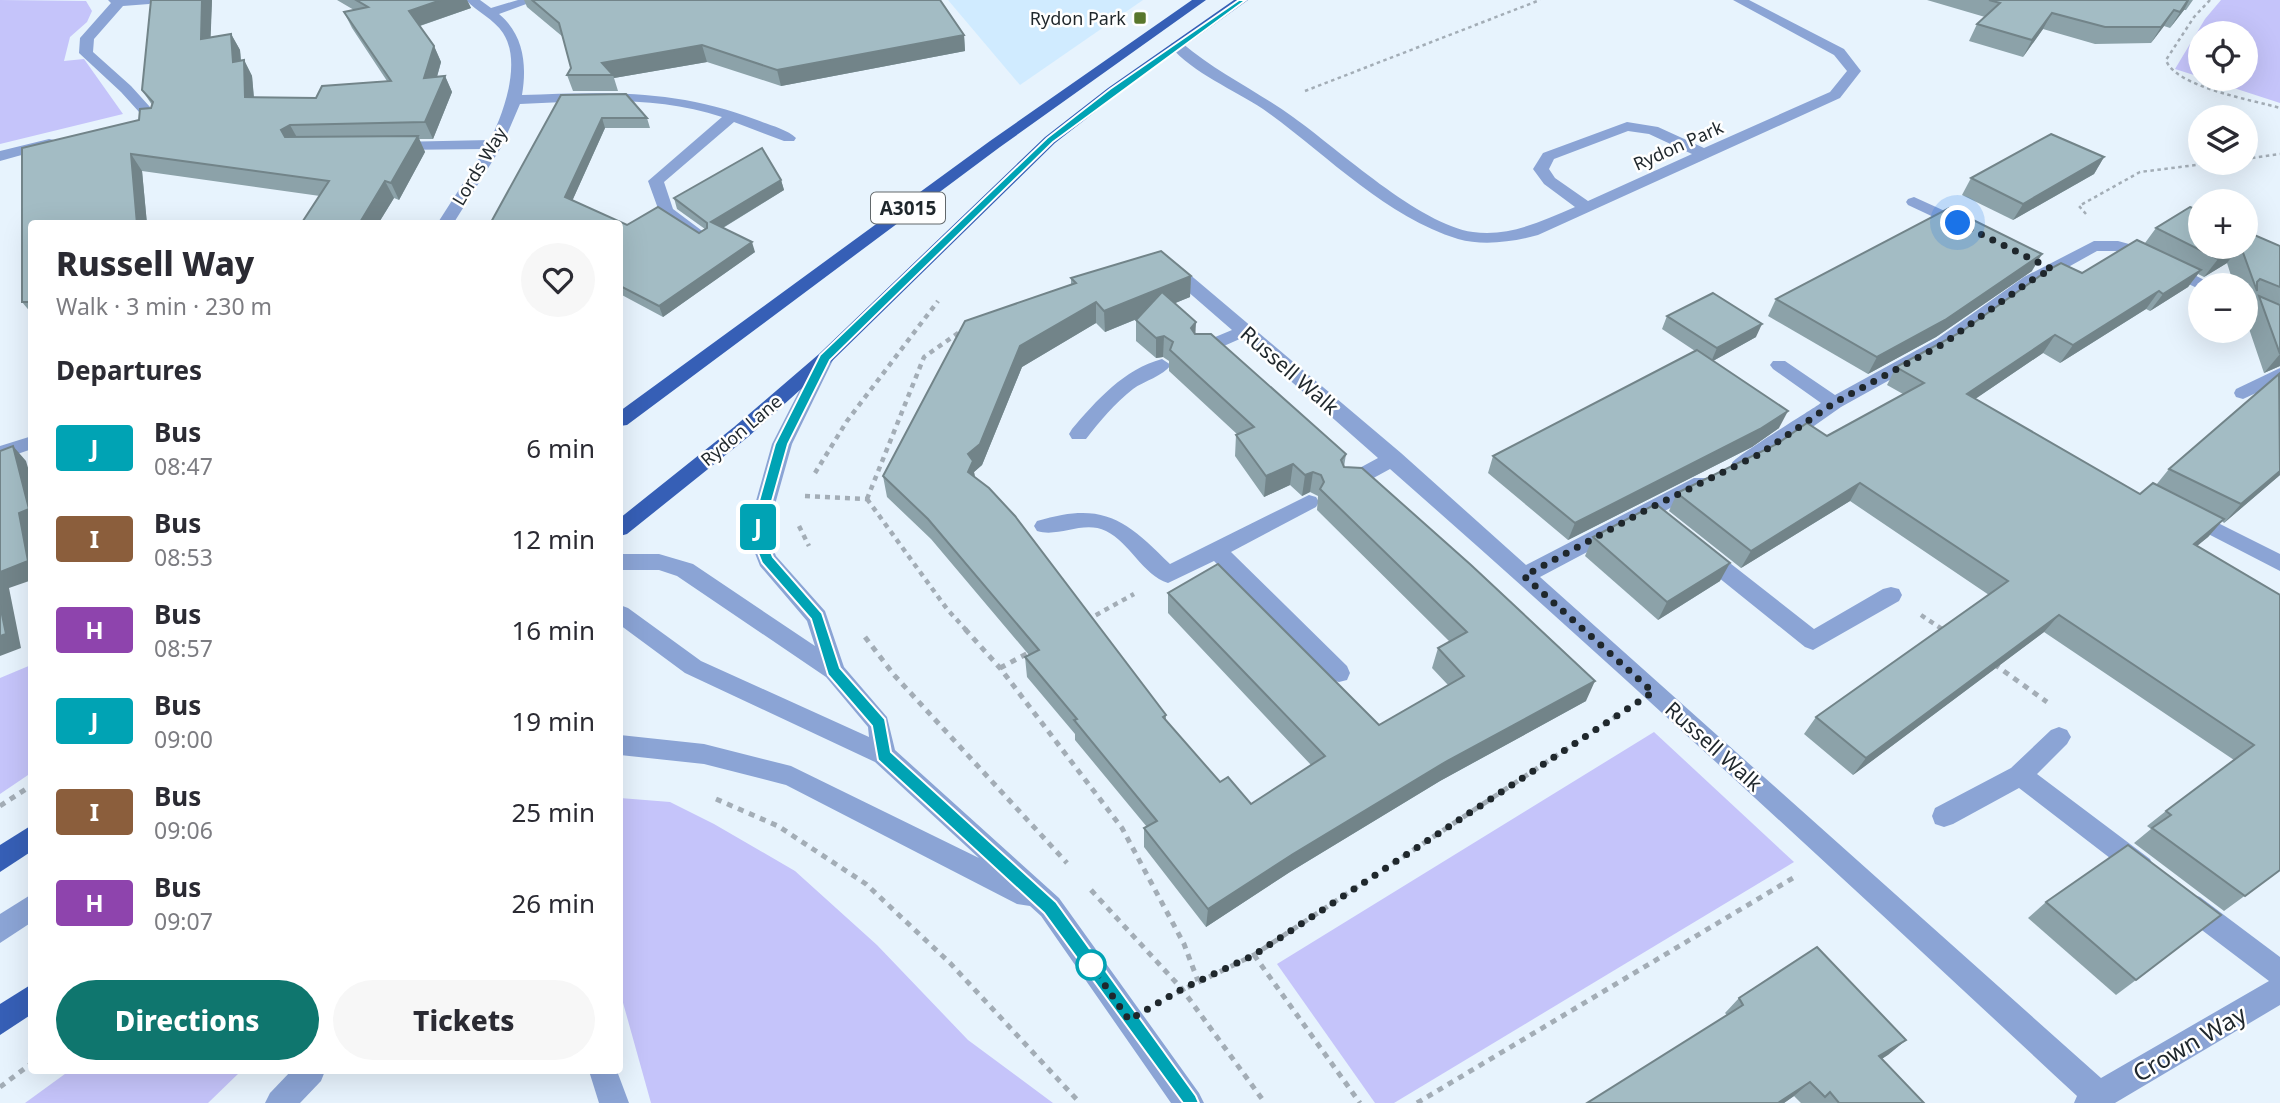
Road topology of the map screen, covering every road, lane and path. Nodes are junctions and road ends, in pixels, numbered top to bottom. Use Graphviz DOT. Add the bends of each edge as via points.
graph roads {
  1 [pos="149,0"];
  2 [pos="472,0"];
  3 [pos="531,0"];
  4 [pos="1200,0"];
  5 [pos="1242,0"];
  6 [pos="1539,0"];
  7 [pos="1739,0"];
  8 [pos="2210,0"];
  9 [pos="116,1"];
  10 [pos="489,13"];
  11 [pos="1177,46"];
  12 [pos="515,100"];
  13 [pos="1266,104"];
  14 [pos="2280,108"];
  15 [pos="732,116"];
  16 [pos="154,120"];
  17 [pos="68,138"];
  18 [pos="789,138"];
  19 [pos="495,144"];
  20 [pos="377,146"];
  21 [pos="1704,154"];
  22 [pos="2280,154"];
  23 [pos="0,156"];
  24 [pos="2258,157"];
  25 [pos="2188,166"];
  26 [pos="1914,202"];
  27 [pos="2079,206"];
  28 [pos="1586,207"];
  29 [pos="447,220"];
  30 [pos="1975,231"];
  31 [pos="701,236"];
  32 [pos="1156,256"];
  33 [pos="2032,259"];
  34 [pos="2052,269"];
  35 [pos="2188,277"];
  36 [pos="944,293"];
  37 [pos="2258,312"];
  38 [pos="2279,323"];
  39 [pos="967,327"];
  40 [pos="1244,331"];
  41 [pos="1202,349"];
  42 [pos="825,358"];
  43 [pos="1162,365"];
  44 [pos="1779,365"];
  45 [pos="2280,374"];
  46 [pos="2243,393"];
  47 [pos="1834,403"];
  48 [pos="623,418"];
  49 [pos="1079,433"];
  50 [pos="28,443"];
  51 [pos="0,453"];
  52 [pos="1394,458"];
  53 [pos="814,475"];
  54 [pos="1350,482"];
  55 [pos="807,485"];
  56 [pos="867,499"];
  57 [pos="1309,502"];
  58 [pos="1648,509"];
  59 [pos="2178,510"];
  60 [pos="798,524"];
  61 [pos="1044,526"];
  62 [pos="1669,526"];
  63 [pos="623,527"];
  64 [pos="1690,542"];
  65 [pos="1216,550"];
  66 [pos="811,551"];
  67 [pos="623,562"];
  68 [pos="2280,563"];
  69 [pos="1177,570"];
  70 [pos="1524,576"];
  71 [pos="1891,595"];
  72 [pos="623,616"];
  73 [pos="1082,623"];
  74 [pos="862,632"];
  75 [pos="1955,638"];
  76 [pos="1035,649"];
  77 [pos="1987,660"];
  78 [pos="1000,668"];
  79 [pos="834,671"];
  80 [pos="1339,673"];
  81 [pos="1653,692"];
  82 [pos="2059,737"];
  83 [pos="623,745"];
  84 [pos="884,755"];
  85 [pos="2020,775"];
  86 [pos="28,788"];
  87 [pos="703,796"];
  88 [pos="0,806"];
  89 [pos="1944,816"];
  90 [pos="28,839"];
  91 [pos="1834,853"];
  92 [pos="0,860"];
  93 [pos="1071,867"];
  94 [pos="1089,888"];
  95 [pos="1050,907"];
  96 [pos="28,909"];
  97 [pos="0,930"];
  98 [pos="1254,955"];
  99 [pos="2280,973"];
  100 [pos="1198,981"];
  101 [pos="1182,989"];
  102 [pos="2280,990"];
  103 [pos="28,1000"];
  104 [pos="1129,1020"];
  105 [pos="0,1021"];
  106 [pos="28,1066"];
  107 [pos="308,1074"];
  108 [pos="604,1074"];
  109 [pos="0,1087"];
  110 [pos="2094,1099"];
  111 [pos="280,1103"];
  112 [pos="614,1103"];
  113 [pos="1080,1103"];
  114 [pos="1189,1103"];
  115 [pos="1265,1103"];
  116 [pos="1360,1103"];
  117 [pos="1417,1103"];
  1 -- 9 [label="street"];
  2 -- 10 [label="street, Lords Way"];
  3 -- 10 [label="street"];
  4 -- 48 [label="main road, A3015" via="995,144"];
  5 -- 11 [label="main road, Rydon Lane / A3015"];
  6 -- 13 [label="path"];
  7 -- 21 [label="street, Rydon Park" via="1839,52 1854,71 1835,95"];
  8 -- 14 [label="path" via="2166,60 2169,69 2189,82"];
  9 -- 16 [label="street" via="87,38 86,53"];
  10 -- 12 [label="street, Lords Way" via="514,44 518,69"];
  11 -- 13 [label="street, Rydon Park" via="1196,63"];
  11 -- 42 [label="main road, Rydon Lane / A3015" via="1050,140"];
  12 -- 15 [label="street" via="658,99"];
  12 -- 19 [label="street, Lords Way"];
  13 -- 28 [label="street, Rydon Park" via="1409,210 1467,236 1532,232"];
  15 -- 18 [label="street"];
  15 -- 31 [label="street" via="656,181 666,211"];
  17 -- 23 [label="street"];
  19 -- 20 [label="street"];
  19 -- 29 [label="street, Lords Way"];
  21 -- 28 [label="street, Rydon Park"];
  21 -- 28 [label="street" via="1653,130 1627,126 1548,156 1541,169 1549,181"];
  22 -- 24 [label="path"];
  25 -- 27 [label="path" via="2140,172"];
  26 -- 30 [label="street"];
  32 -- 40 [label="street, Russell Walk"];
  33 -- 34 [label="street"];
  34 -- 35 [label="street" via="2094,246 2110,245 2134,251"];
  34 -- 47 [label="street" via="1943,344"];
  36 -- 53 [label="path" via="847,421"];
  37 -- 38 [label="street"];
  39 -- 56 [label="path" via="924,357"];
  40 -- 41 [label="street"];
  40 -- 52 [label="street, Russell Walk"];
  42 -- 63 [label="main road, Rydon Lane / A3015"];
  42 -- 79 [label="street" via="782,444 757,533 767,560 817,617"];
  43 -- 49 [label="street" via="1108,398"];
  44 -- 47 [label="street"];
  45 -- 46 [label="street"];
  47 -- 58 [label="street" via="1760,454"];
  50 -- 51 [label="street"];
  52 -- 54 [label="street"];
  52 -- 70 [label="street, Russell Walk"];
  55 -- 56 [label="path" via="801,496"];
  56 -- 78 [label="path" via="947,608"];
  57 -- 65 [label="street"];
  58 -- 62 [label="street"];
  58 -- 70 [label="street"];
  59 -- 68 [label="street"];
  60 -- 66 [label="path"];
  61 -- 69 [label="street" via="1100,519 1122,530 1168,575"];
  64 -- 71 [label="street" via="1813,641"];
  65 -- 69 [label="street"];
  65 -- 80 [label="street"];
  67 -- 79 [label="street" via="659,562 685,570"];
  69 -- 73 [label="path"];
  70 -- 81 [label="street, Russell Walk"];
  71 -- 75 [label="path"];
  72 -- 84 [label="street" via="693,667"];
  74 -- 93 [label="path" via="894,675"];
  76 -- 78 [label="path"];
  77 -- 82 [label="path" via="2070,718"];
  78 -- 100 [label="path" via="1122,828 1184,944"];
  79 -- 84 [label="street" via="879,724"];
  81 -- 91 [label="street, Russell Walk"];
  81 -- 98 [label="path"];
  82 -- 85 [label="street"];
  83 -- 95 [label="street" via="704,754 791,776"];
  84 -- 95 [label="street"];
  85 -- 89 [label="street"];
  85 -- 99 [label="street"];
  86 -- 88 [label="path"];
  87 -- 113 [label="path" via="778,827 866,884 950,963"];
  90 -- 92 [label="main road"];
  91 -- 110 [label="street, Russell Walk"];
  91 -- 117 [label="path"];
  94 -- 101 [label="path"];
  95 -- 104 [label="street"];
  96 -- 97 [label="street"];
  98 -- 100 [label="path"];
  98 -- 116 [label="path"];
  100 -- 101 [label="path"];
  101 -- 104 [label="path"];
  101 -- 115 [label="path"];
  102 -- 110 [label="street, Crown Way"];
  103 -- 105 [label="main road"];
  104 -- 114 [label="street"];
  106 -- 109 [label="path"];
  107 -- 111 [label="street"];
  108 -- 112 [label="street"];
}
